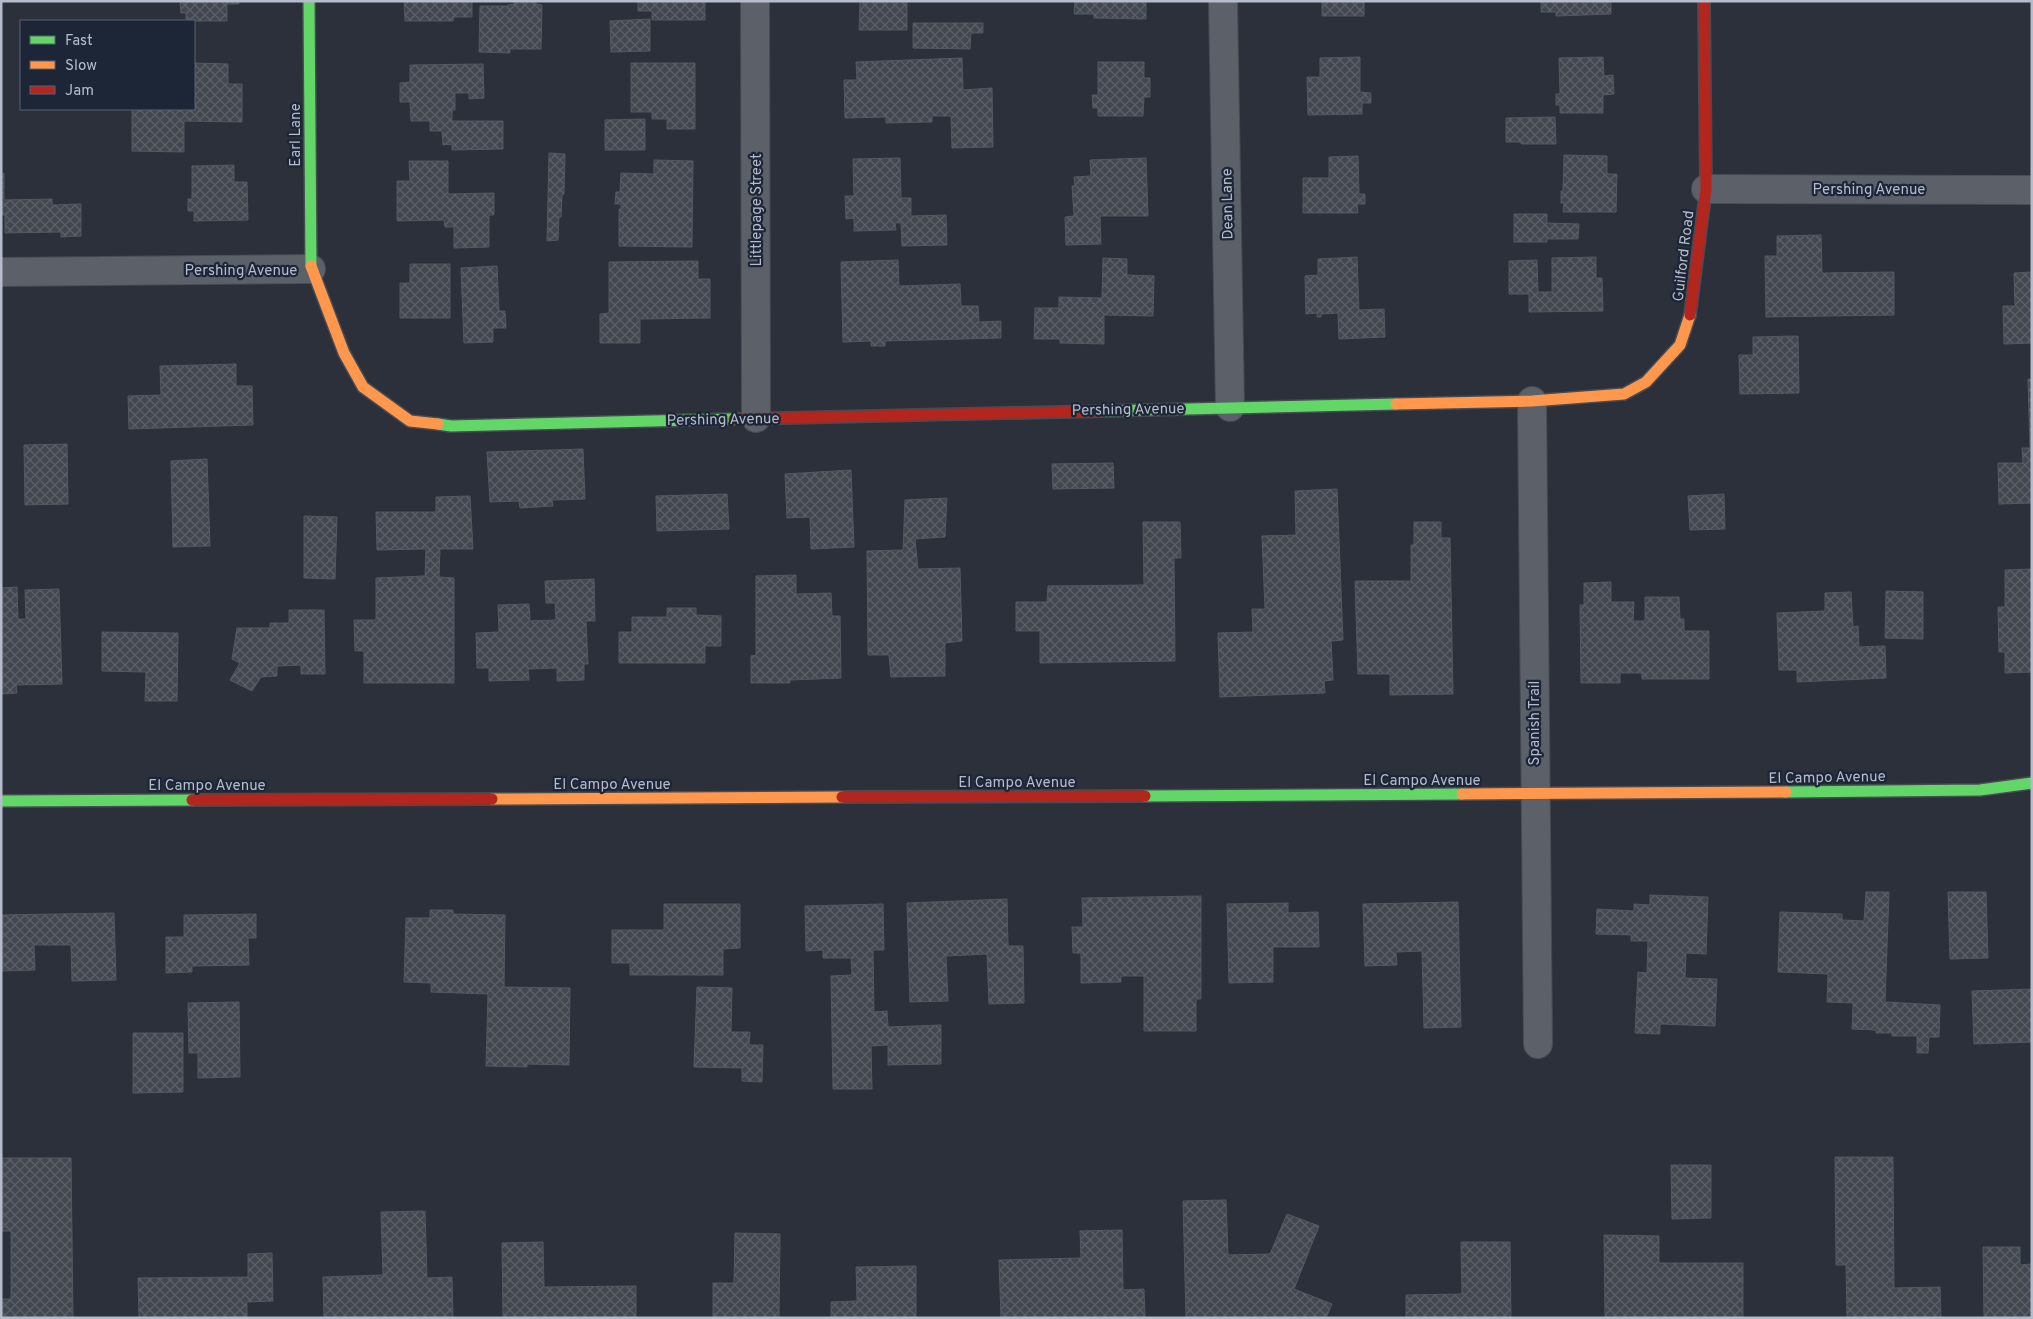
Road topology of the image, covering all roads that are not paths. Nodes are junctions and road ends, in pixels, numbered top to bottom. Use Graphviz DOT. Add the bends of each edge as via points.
graph roads {
  1 [pos="309,1"];
  2 [pos="755,1"];
  3 [pos="1223,1"];
  4 [pos="1704,1"];
  5 [pos="1706,188"];
  6 [pos="2032,190"];
  7 [pos="311,269"];
  8 [pos="1,272"];
  9 [pos="1532,401"];
  10 [pos="1230,407"];
  11 [pos="756,418"];
  12 [pos="2032,783"];
  13 [pos="1535,794"];
  14 [pos="1,801"];
  15 [pos="1538,1044"];
  1 -- 7 [label="street, Earl Lane"];
  2 -- 11 [label="street, Littlepage Street"];
  3 -- 10 [label="street, Dean Lane"];
  4 -- 5 [label="street, Guilford Road"];
  5 -- 6 [label="street, Pershing Avenue"];
  5 -- 9 [label="street, Guilford Road" via="1691,312 1680,345 1646,382 1624,394"];
  7 -- 8 [label="street, Pershing Avenue"];
  7 -- 11 [label="street, Pershing Avenue" via="344,353 363,387 410,420 451,426"];
  9 -- 10 [label="street, Pershing Avenue"];
  9 -- 13 [label="street, Spanish Trail"];
  10 -- 11 [label="street, Pershing Avenue"];
  12 -- 13 [label="street, El Campo Avenue" via="1980,790"];
  13 -- 14 [label="street, El Campo Avenue"];
  13 -- 15 [label="street, Spanish Trail"];
}
